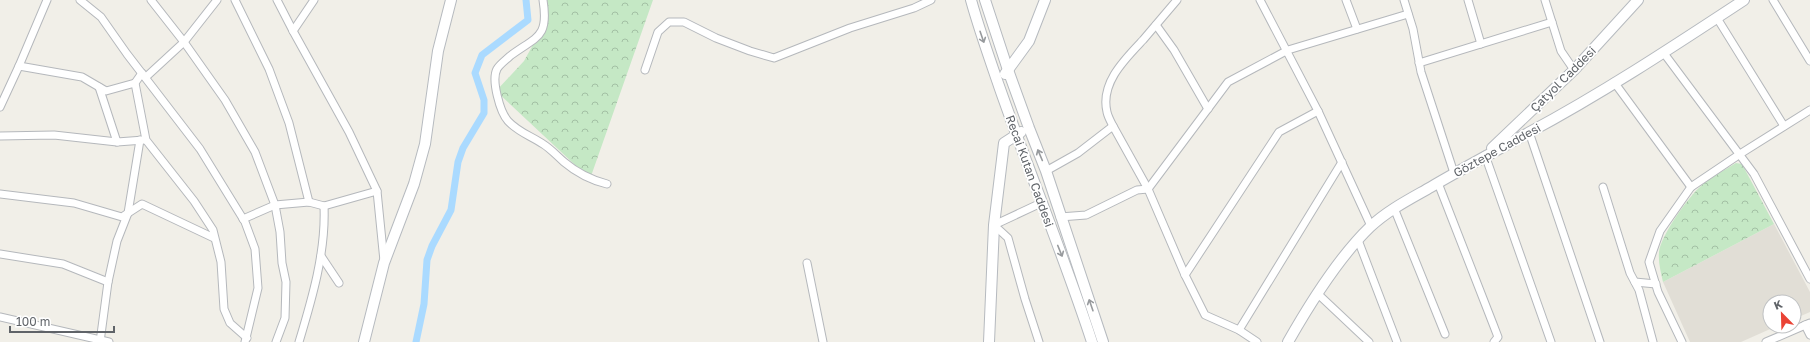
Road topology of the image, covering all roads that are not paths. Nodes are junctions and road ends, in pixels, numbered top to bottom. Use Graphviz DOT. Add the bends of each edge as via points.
graph roads {
  1 [pos="47,0"];
  2 [pos="80,0"];
  3 [pos="151,0"];
  4 [pos="217,0"];
  5 [pos="235,0"];
  6 [pos="277,0"];
  7 [pos="314,0"];
  8 [pos="450,0"];
  9 [pos="543,0"];
  10 [pos="931,0"];
  11 [pos="970,0"];
  12 [pos="985,0"];
  13 [pos="1045,0"];
  14 [pos="1177,0"];
  15 [pos="1260,0"];
  16 [pos="1346,0"];
  17 [pos="1404,0"];
  18 [pos="1468,0"];
  19 [pos="1545,0"];
  20 [pos="1638,0"];
  21 [pos="1744,0"];
  22 [pos="1773,0"];
  23 [pos="1408,14"];
  24 [pos="1717,18"];
  25 [pos="1552,22"];
  26 [pos="1156,25"];
  27 [pos="1357,29"];
  28 [pos="293,31"];
  29 [pos="184,42"];
  30 [pos="1481,44"];
  31 [pos="1288,50"];
  32 [pos="1663,52"];
  33 [pos="1810,61"];
  34 [pos="1419,63"];
  35 [pos="19,66"];
  36 [pos="645,70"];
  37 [pos="1008,70"];
  38 [pos="1574,70"];
  39 [pos="144,75"];
  40 [pos="1614,82"];
  41 [pos="135,83"];
  42 [pos="999,84"];
  43 [pos="99,87"];
  44 [pos="0,107"];
  45 [pos="1208,109"];
  46 [pos="1810,110"];
  47 [pos="1318,111"];
  48 [pos="1113,126"];
  49 [pos="1784,126"];
  50 [pos="1029,128"];
  51 [pos="1529,132"];
  52 [pos="1016,133"];
  53 [pos="0,136"];
  54 [pos="143,140"];
  55 [pos="116,142"];
  56 [pos="1740,154"];
  57 [pos="1485,155"];
  58 [pos="1342,162"];
  59 [pos="1046,171"];
  60 [pos="1454,173"];
  61 [pos="1438,183"];
  62 [pos="607,184"];
  63 [pos="1603,187"];
  64 [pos="1691,187"];
  65 [pos="1148,189"];
  66 [pos="377,191"];
  67 [pos="0,194"];
  68 [pos="308,202"];
  69 [pos="1041,203"];
  70 [pos="275,205"];
  71 [pos="324,206"];
  72 [pos="1394,208"];
  73 [pos="128,213"];
  74 [pos="1060,217"];
  75 [pos="243,219"];
  76 [pos="207,222"];
  77 [pos="994,225"];
  78 [pos="1371,226"];
  79 [pos="205,234"];
  80 [pos="214,238"];
  81 [pos="1358,240"];
  82 [pos="0,254"];
  83 [pos="320,256"];
  84 [pos="384,263"];
  85 [pos="808,263"];
  86 [pos="1185,275"];
  87 [pos="1810,279"];
  88 [pos="108,282"];
  89 [pos="1635,282"];
  90 [pos="340,283"];
  91 [pos="1656,284"];
  92 [pos="1318,294"];
  93 [pos="0,317"];
  94 [pos="1808,324"];
  95 [pos="1239,330"];
  96 [pos="1445,334"];
  97 [pos="1810,335"];
  98 [pos="246,340"];
  99 [pos="100,341"];
  100 [pos="109,342"];
  101 [pos="276,342"];
  102 [pos="299,342"];
  103 [pos="364,342"];
  104 [pos="823,342"];
  105 [pos="989,342"];
  106 [pos="1039,342"];
  107 [pos="1092,342"];
  108 [pos="1103,342"];
  109 [pos="1257,342"];
  110 [pos="1289,342"];
  111 [pos="1369,342"];
  112 [pos="1397,342"];
  113 [pos="1494,342"];
  114 [pos="1551,342"];
  115 [pos="1600,342"];
  116 [pos="1654,342"];
  117 [pos="1682,342"];
  118 [pos="1766,342"];
  1 -- 35 [label="street"];
  2 -- 39 [label="street" via="101,17"];
  3 -- 29 [label="street"];
  4 -- 29 [label="street"];
  5 -- 68 [label="street" via="269,70 289,123"];
  6 -- 28 [label="street"];
  7 -- 28 [label="street"];
  8 -- 84 [label="street" via="438,51 425,144 414,184"];
  9 -- 62 [label="street" via="544,25 538,37 506,59 496,70 494,80 502,110 507,120 516,128 544,144 565,163 590,179"];
  10 -- 36 [label="street" via="774,58 716,38 684,22 669,22 658,32"];
  11 -- 42 [label="street, Recai Kutan Caddesi, one-way"];
  12 -- 37 [label="street, Recai Kutan Caddesi"];
  13 -- 37 [label="street" via="1029,41"];
  14 -- 26 [label="street"];
  15 -- 31 [label="street"];
  16 -- 27 [label="street"];
  17 -- 23 [label="street"];
  18 -- 30 [label="street"];
  19 -- 25 [label="street"];
  20 -- 38 [label="street, Çatyol Caddesi"];
  21 -- 24 [label="street, Göztepe Caddesi"];
  22 -- 33 [label="street"];
  23 -- 27 [label="street"];
  23 -- 34 [label="street"];
  24 -- 32 [label="street, Göztepe Caddesi"];
  24 -- 49 [label="street"];
  25 -- 30 [label="street"];
  25 -- 38 [label="street" via="1561,51"];
  26 -- 45 [label="street" via="1174,50"];
  26 -- 48 [label="street" via="1113,76 1106,104"];
  27 -- 31 [label="street"];
  28 -- 66 [label="street" via="350,132"];
  29 -- 39 [label="street"];
  29 -- 70 [label="street" via="225,100 255,152"];
  30 -- 34 [label="street"];
  31 -- 45 [label="street" via="1228,82"];
  31 -- 47 [label="street"];
  32 -- 40 [label="street, Göztepe Caddesi"];
  32 -- 56 [label="street"];
  34 -- 60 [label="street"];
  35 -- 43 [label="street" via="82,77"];
  35 -- 44 [label="street"];
  37 -- 42 [label="street"];
  37 -- 50 [label="street, Recai Kutan Caddesi"];
  38 -- 57 [label="street, Çatyol Caddesi"];
  39 -- 41 [label="street"];
  39 -- 75 [label="street" via="200,149"];
  40 -- 51 [label="street, Göztepe Caddesi"];
  40 -- 64 [label="street"];
  41 -- 43 [label="street" via="106,91"];
  41 -- 54 [label="street"];
  42 -- 52 [label="street, Recai Kutan Caddesi"];
  43 -- 55 [label="street"];
  45 -- 65 [label="street"];
  46 -- 49 [label="street"];
  47 -- 58 [label="street"];
  47 -- 86 [label="street" via="1279,132"];
  48 -- 59 [label="street" via="1078,153"];
  48 -- 65 [label="street"];
  49 -- 56 [label="street"];
  50 -- 52 [label="street"];
  59 -- 50 [label="street, Recai Kutan Caddesi, one-way"];
  51 -- 57 [label="street, Göztepe Caddesi"];
  51 -- 115 [label="street"];
  52 -- 69 [label="street, Recai Kutan Caddesi"];
  52 -- 77 [label="street" via="1004,143"];
  53 -- 55 [label="street" via="54,135"];
  54 -- 55 [label="street"];
  54 -- 73 [label="street"];
  54 -- 76 [label="street" via="194,201"];
  56 -- 64 [label="street"];
  56 -- 87 [label="street" via="1754,174"];
  57 -- 60 [label="street, Göztepe Caddesi"];
  57 -- 114 [label="street"];
  58 -- 78 [label="street"];
  58 -- 95 [label="street"];
  59 -- 74 [label="street, Recai Kutan Caddesi"];
  60 -- 61 [label="street, Göztepe Caddesi"];
  61 -- 72 [label="street, Göztepe Caddesi"];
  61 -- 113 [label="street" via="1491,316 1498,337"];
  63 -- 89 [label="street"];
  64 -- 91 [label="street" via="1660,231 1649,262"];
  65 -- 74 [label="street" via="1137,190 1086,215"];
  65 -- 86 [label="street"];
  66 -- 71 [label="street"];
  66 -- 84 [label="street"];
  67 -- 73 [label="street" via="74,203 122,217"];
  68 -- 70 [label="street"];
  68 -- 71 [label="street"];
  69 -- 77 [label="street"];
  69 -- 107 [label="street, Recai Kutan Caddesi, one-way" via="1072,280"];
  70 -- 75 [label="street"];
  70 -- 101 [label="street" via="286,282 285,318"];
  71 -- 83 [label="street" via="325,220"];
  72 -- 78 [label="street, Göztepe Caddesi"];
  72 -- 96 [label="street"];
  73 -- 79 [label="street" via="142,204"];
  73 -- 88 [label="street" via="117,241"];
  108 -- 74 [label="street, Recai Kutan Caddesi, one-way"];
  75 -- 98 [label="street" via="255,249 258,288"];
  76 -- 79 [label="street"];
  76 -- 80 [label="street"];
  77 -- 105 [label="street"];
  77 -- 106 [label="street" via="1008,238"];
  78 -- 81 [label="street, Göztepe Caddesi"];
  79 -- 80 [label="street"];
  80 -- 98 [label="street" via="221,262 224,309 230,323"];
  81 -- 92 [label="street, Göztepe Caddesi"];
  81 -- 112 [label="street"];
  82 -- 88 [label="street" via="63,264"];
  83 -- 90 [label="street"];
  83 -- 102 [label="street"];
  84 -- 103 [label="street"];
  85 -- 104 [label="street"];
  86 -- 95 [label="street" via="1205,315"];
  88 -- 99 [label="street"];
  89 -- 91 [label="street"];
  89 -- 116 [label="street"];
  91 -- 117 [label="street"];
  92 -- 110 [label="street, Göztepe Caddesi"];
  92 -- 111 [label="street"];
  93 -- 99 [label="street"];
  94 -- 97 [label="street"];
  94 -- 118 [label="street"];
  95 -- 109 [label="street"];
  99 -- 100 [label="street"];
}
